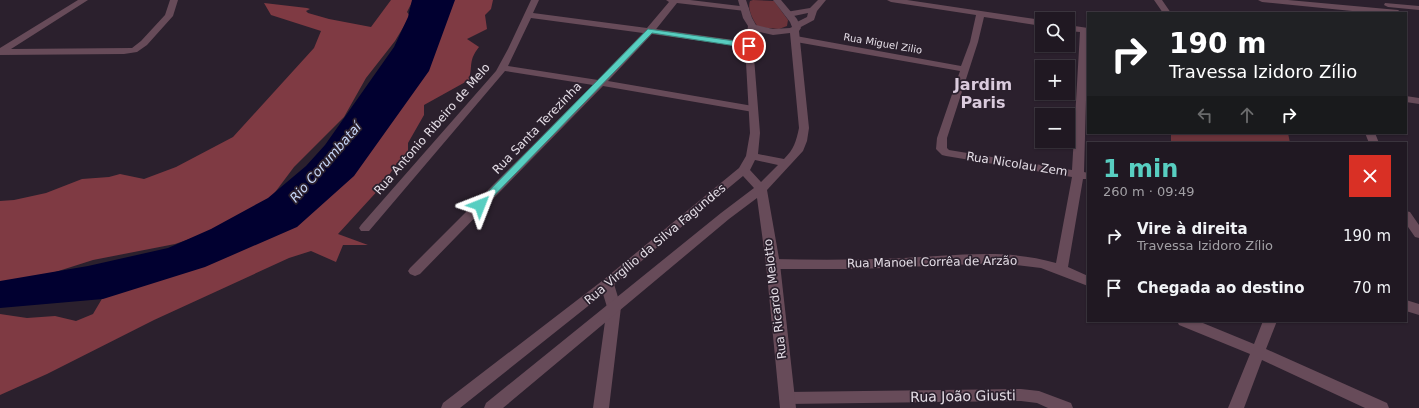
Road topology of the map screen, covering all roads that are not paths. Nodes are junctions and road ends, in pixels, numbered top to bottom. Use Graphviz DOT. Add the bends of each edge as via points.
graph roads {
  1 [pos="84,0"];
  2 [pos="174,0"];
  3 [pos="535,0"];
  4 [pos="742,0"];
  5 [pos="777,0"];
  6 [pos="822,0"];
  7 [pos="891,0"];
  8 [pos="1158,0"];
  9 [pos="1262,0"];
  10 [pos="1330,0"];
  11 [pos="673,1"];
  12 [pos="1358,1"];
  13 [pos="938,3"];
  14 [pos="1378,5"];
  15 [pos="1419,8"];
  16 [pos="1318,9"];
  17 [pos="745,10"];
  18 [pos="813,10"];
  19 [pos="1166,12"];
  20 [pos="1396,12"];
  21 [pos="789,14"];
  22 [pos="980,14"];
  23 [pos="1407,14"];
  24 [pos="529,15"];
  25 [pos="1419,15"];
  26 [pos="1035,22"];
  27 [pos="752,26"];
  28 [pos="1075,29"];
  29 [pos="1086,30"];
  30 [pos="650,31"];
  31 [pos="796,32"];
  32 [pos="749,46"];
  33 [pos="0,52"];
  34 [pos="502,68"];
  35 [pos="965,69"];
  36 [pos="600,83"];
  37 [pos="1407,99"];
  38 [pos="1419,101"];
  39 [pos="753,109"];
  40 [pos="752,156"];
  41 [pos="786,163"];
  42 [pos="744,170"];
  43 [pos="1083,175"];
  44 [pos="761,189"];
  45 [pos="1407,216"];
  46 [pos="365,228"];
  47 [pos="1407,232"];
  48 [pos="1419,234"];
  49 [pos="773,264"];
  50 [pos="1061,269"];
  51 [pos="415,271"];
  52 [pos="1087,280"];
  53 [pos="607,284"];
  54 [pos="1407,304"];
  55 [pos="614,307"];
  56 [pos="1419,310"];
  57 [pos="1186,322"];
  58 [pos="1270,322"];
  59 [pos="1259,352"];
  60 [pos="787,403"];
  61 [pos="449,408"];
  62 [pos="492,408"];
  63 [pos="601,408"];
  64 [pos="1065,408"];
  65 [pos="1236,408"];
  66 [pos="1381,408"];
  1 -- 33 [label="street"];
  2 -- 33 [label="street" via="165,22 134,50"];
  3 -- 24 [label="street, Rua Antonio Ribeiro de Melo"];
  4 -- 17 [label="street"];
  5 -- 21 [label="street"];
  6 -- 18 [label="street"];
  7 -- 13 [label="street"];
  8 -- 19 [label="street"];
  9 -- 16 [label="street"];
  10 -- 12 [label="street"];
  11 -- 17 [label="street"];
  11 -- 30 [label="street, Rua Santa Terezinha"];
  12 -- 14 [label="street"];
  13 -- 22 [label="street"];
  14 -- 15 [label="street"];
  14 -- 16 [label="street"];
  14 -- 20 [label="street"];
  17 -- 27 [label="street"];
  18 -- 21 [label="street"];
  18 -- 31 [label="street" via="811,18"];
  21 -- 31 [label="street"];
  22 -- 26 [label="street"];
  22 -- 35 [label="street"];
  23 -- 25 [label="street"];
  24 -- 30 [label="street"];
  24 -- 34 [label="street, Rua Antonio Ribeiro de Melo"];
  27 -- 31 [label="street, Rua Miguel Zilio" via="759,30"];
  27 -- 32 [label="street, Rua Virgílio da Silva Fagundes"];
  28 -- 29 [label="street"];
  29 -- 43 [label="street"];
  30 -- 32 [label="lane"];
  30 -- 36 [label="street, Rua Santa Terezinha"];
  31 -- 35 [label="street, Rua Miguel Zilio"];
  31 -- 41 [label="street, Rua Virgílio da Silva Fagundes" via="804,128 798,151"];
  32 -- 39 [label="street, Rua Virgílio da Silva Fagundes"];
  34 -- 36 [label="street"];
  34 -- 46 [label="street, Rua Antonio Ribeiro de Melo"];
  35 -- 43 [label="street, Rua Nicolau Zem" via="942,138 941,149 946,153"];
  36 -- 39 [label="street"];
  36 -- 51 [label="street, Rua Santa Terezinha"];
  37 -- 38 [label="street"];
  39 -- 40 [label="street, Rua Virgílio da Silva Fagundes" via="755,133"];
  40 -- 41 [label="street"];
  40 -- 42 [label="street, Rua Virgílio da Silva Fagundes"];
  41 -- 44 [label="street, Rua Virgílio da Silva Fagundes"];
  42 -- 44 [label="street"];
  42 -- 53 [label="street, Rua Virgílio da Silva Fagundes"];
  43 -- 50 [label="street"];
  44 -- 49 [label="street, Rua Ricardo Melotto"];
  44 -- 55 [label="street, Rua Virgílio da Silva Fagundes"];
  45 -- 48 [label="street"];
  47 -- 48 [label="street"];
  49 -- 50 [label="street, Rua Manoel Corrêa de Arzão" via="886,264 991,258 1034,262"];
  49 -- 60 [label="street, Rua Ricardo Melotto"];
  50 -- 52 [label="street, Rua Manoel Corrêa de Arzão"];
  53 -- 55 [label="street"];
  53 -- 61 [label="street, Rua Virgílio da Silva Fagundes"];
  54 -- 56 [label="street"];
  55 -- 62 [label="street, Rua Virgílio da Silva Fagundes"];
  55 -- 63 [label="street"];
  57 -- 59 [label="street"];
  58 -- 59 [label="street"];
  59 -- 65 [label="street"];
  59 -- 66 [label="street"];
  60 -- 64 [label="street, Rua João Giusti" via="1021,395 1039,398"];
}
